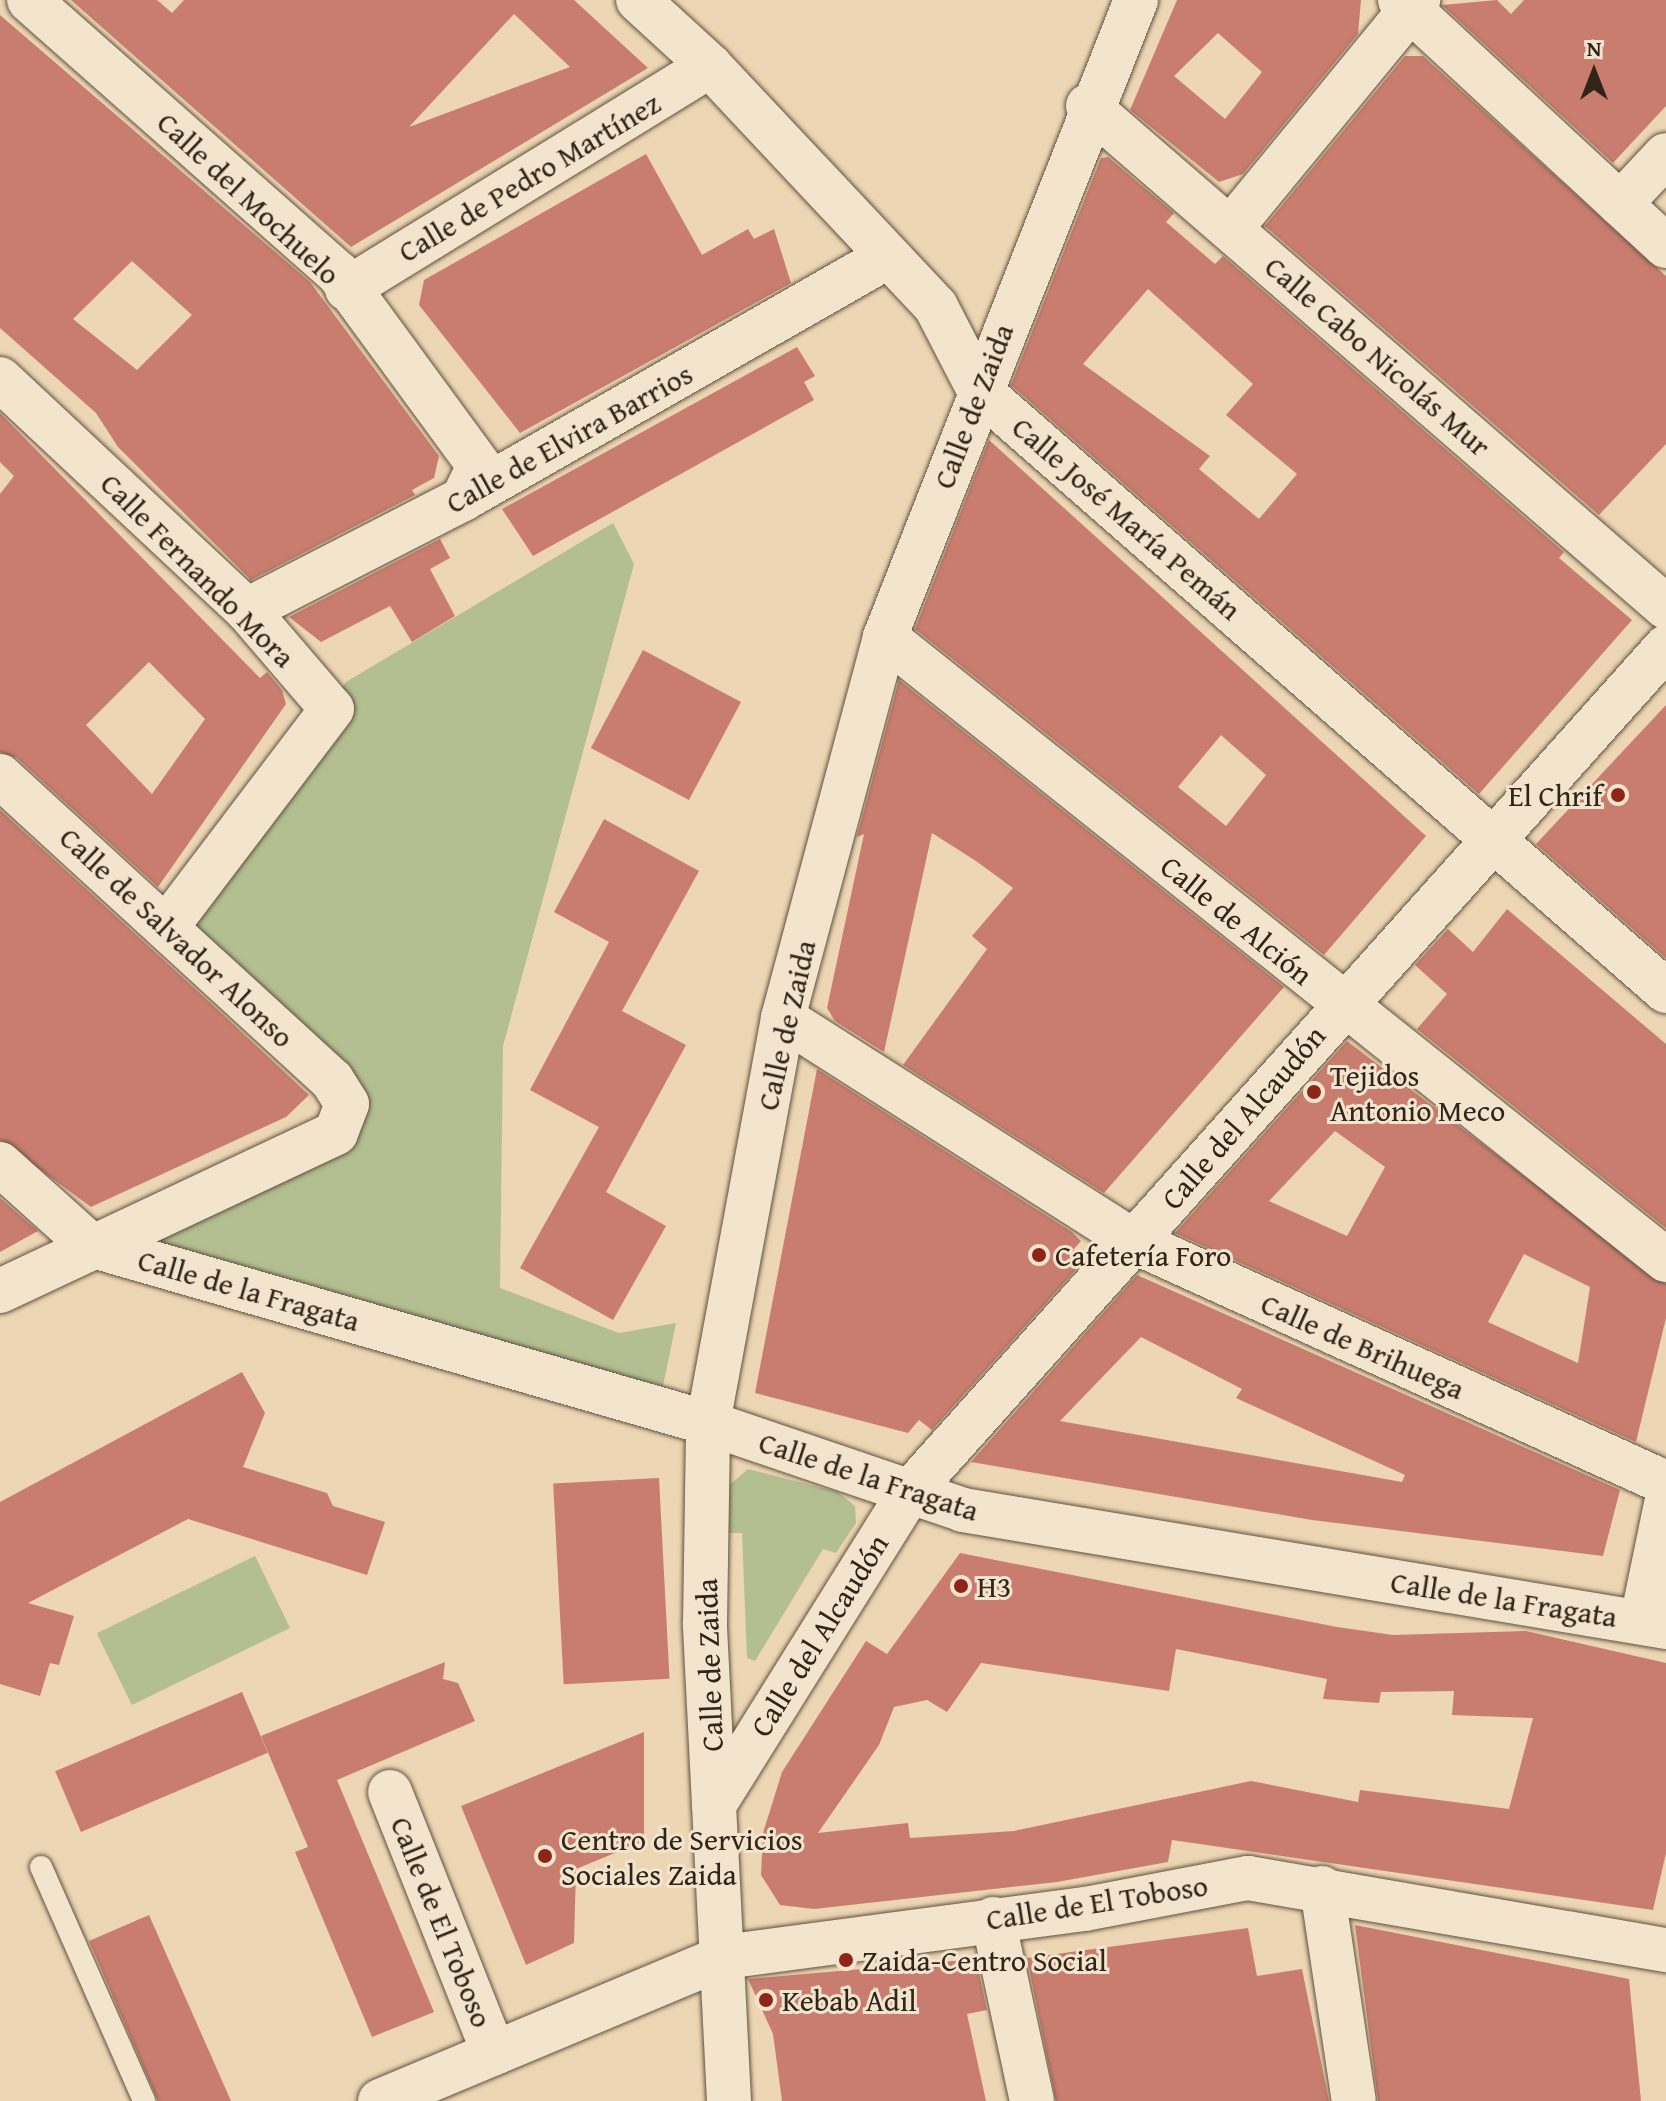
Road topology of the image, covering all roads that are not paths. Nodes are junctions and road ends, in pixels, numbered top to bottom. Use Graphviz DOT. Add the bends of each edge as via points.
graph roads {
  1 [pos="29,0"];
  2 [pos="638,0"];
  3 [pos="1136,0"];
  4 [pos="1409,3"];
  5 [pos="710,66"];
  6 [pos="1088,106"];
  7 [pos="1666,155"];
  8 [pos="1620,204"];
  9 [pos="1231,228"];
  10 [pos="1666,246"];
  11 [pos="887,257"];
  12 [pos="347,289"];
  13 [pos="0,379"];
  14 [pos="979,390"];
  15 [pos="463,499"];
  16 [pos="1666,607"];
  17 [pos="247,610"];
  18 [pos="885,637"];
  19 [pos="1666,647"];
  20 [pos="0,776"];
  21 [pos="1498,840"];
  22 [pos="167,926"];
  23 [pos="1666,991"];
  24 [pos="1342,1004"];
  25 [pos="783,1018"];
  26 [pos="0,1164"];
  27 [pos="1135,1242"];
  28 [pos="90,1245"];
  29 [pos="1666,1260"];
  30 [pos="0,1291"];
  31 [pos="708,1423"];
  32 [pos="1666,1483"];
  33 [pos="908,1494"];
  34 [pos="1666,1504"];
  35 [pos="1654,1623"];
  36 [pos="390,1792"];
  37 [pos="714,1805"];
  38 [pos="41,1867"];
  39 [pos="1322,1888"];
  40 [pos="993,1919"];
  41 [pos="1666,1950"];
  42 [pos="724,1957"];
  43 [pos="494,2053"];
  44 [pos="144,2101"];
  45 [pos="380,2101"];
  46 [pos="729,2101"];
  47 [pos="1032,2101"];
  48 [pos="1354,2101"];
  1 -- 12 [label="street, Calle del Mochuelo"];
  2 -- 5 [label="street, Calle José María Pemán"];
  3 -- 6 [label="street, Calle de Zaida"];
  4 -- 8 [label="street"];
  4 -- 9 [label="street"];
  5 -- 11 [label="street, Calle José María Pemán"];
  5 -- 12 [label="street, Calle de Pedro Martínez"];
  6 -- 9 [label="street, Calle Cabo Nicolás Mur"];
  6 -- 14 [label="street, Calle de Zaida"];
  7 -- 8 [label="street"];
  8 -- 10 [label="street"];
  9 -- 16 [label="street, Calle Cabo Nicolás Mur"];
  11 -- 14 [label="street, Calle José María Pemán" via="936,307"];
  11 -- 15 [label="street, Calle de Elvira Barrios"];
  12 -- 15 [label="street, Calle del Mochuelo" via="479,466"];
  13 -- 17 [label="street, Calle Fernando Mora"];
  14 -- 18 [label="street, Calle de Zaida"];
  14 -- 21 [label="street, Calle José María Pemán"];
  15 -- 17 [label="street, Calle de Elvira Barrios"];
  17 -- 22 [label="street, Calle Fernando Mora" via="332,709"];
  18 -- 24 [label="street, Calle de Alción"];
  18 -- 25 [label="street, Calle de Zaida"];
  19 -- 21 [label="street, Calle del Alcaudón"];
  20 -- 22 [label="street, Calle de Salvador Alonso"];
  21 -- 23 [label="street, Calle José María Pemán"];
  21 -- 24 [label="street, Calle del Alcaudón"];
  22 -- 28 [label="street, Calle de Salvador Alonso" via="332,1080 347,1104 336,1133"];
  24 -- 27 [label="street, Calle del Alcaudón"];
  24 -- 29 [label="street, Calle de Alción"];
  25 -- 27 [label="street, Calle de Brihuega"];
  25 -- 31 [label="street, Calle de Zaida"];
  26 -- 28 [label="street"];
  27 -- 32 [label="street, Calle de Brihuega"];
  27 -- 33 [label="street, Calle del Alcaudón"];
  28 -- 30 [label="street"];
  28 -- 31 [label="street, Calle de la Fragata"];
  31 -- 33 [label="street, Calle de la Fragata"];
  31 -- 37 [label="street, Calle de Zaida" via="705,1623"];
  33 -- 35 [label="street, Calle de la Fragata" via="963,1510"];
  33 -- 37 [label="street, Calle del Alcaudón"];
  34 -- 35 [label="street"];
  36 -- 43 [label="street, Calle de El Toboso"];
  37 -- 42 [label="street, Calle de Zaida"];
  38 -- 44 [label="lane"];
  39 -- 40 [label="street, Calle de El Toboso" via="1248,1878"];
  39 -- 41 [label="street, Calle de El Toboso"];
  39 -- 48 [label="street"];
  40 -- 42 [label="street, Calle de El Toboso"];
  40 -- 47 [label="street"];
  42 -- 43 [label="street, Calle de El Toboso"];
  42 -- 46 [label="street, Calle de Zaida"];
  43 -- 45 [label="street, Calle de El Toboso"];
}
